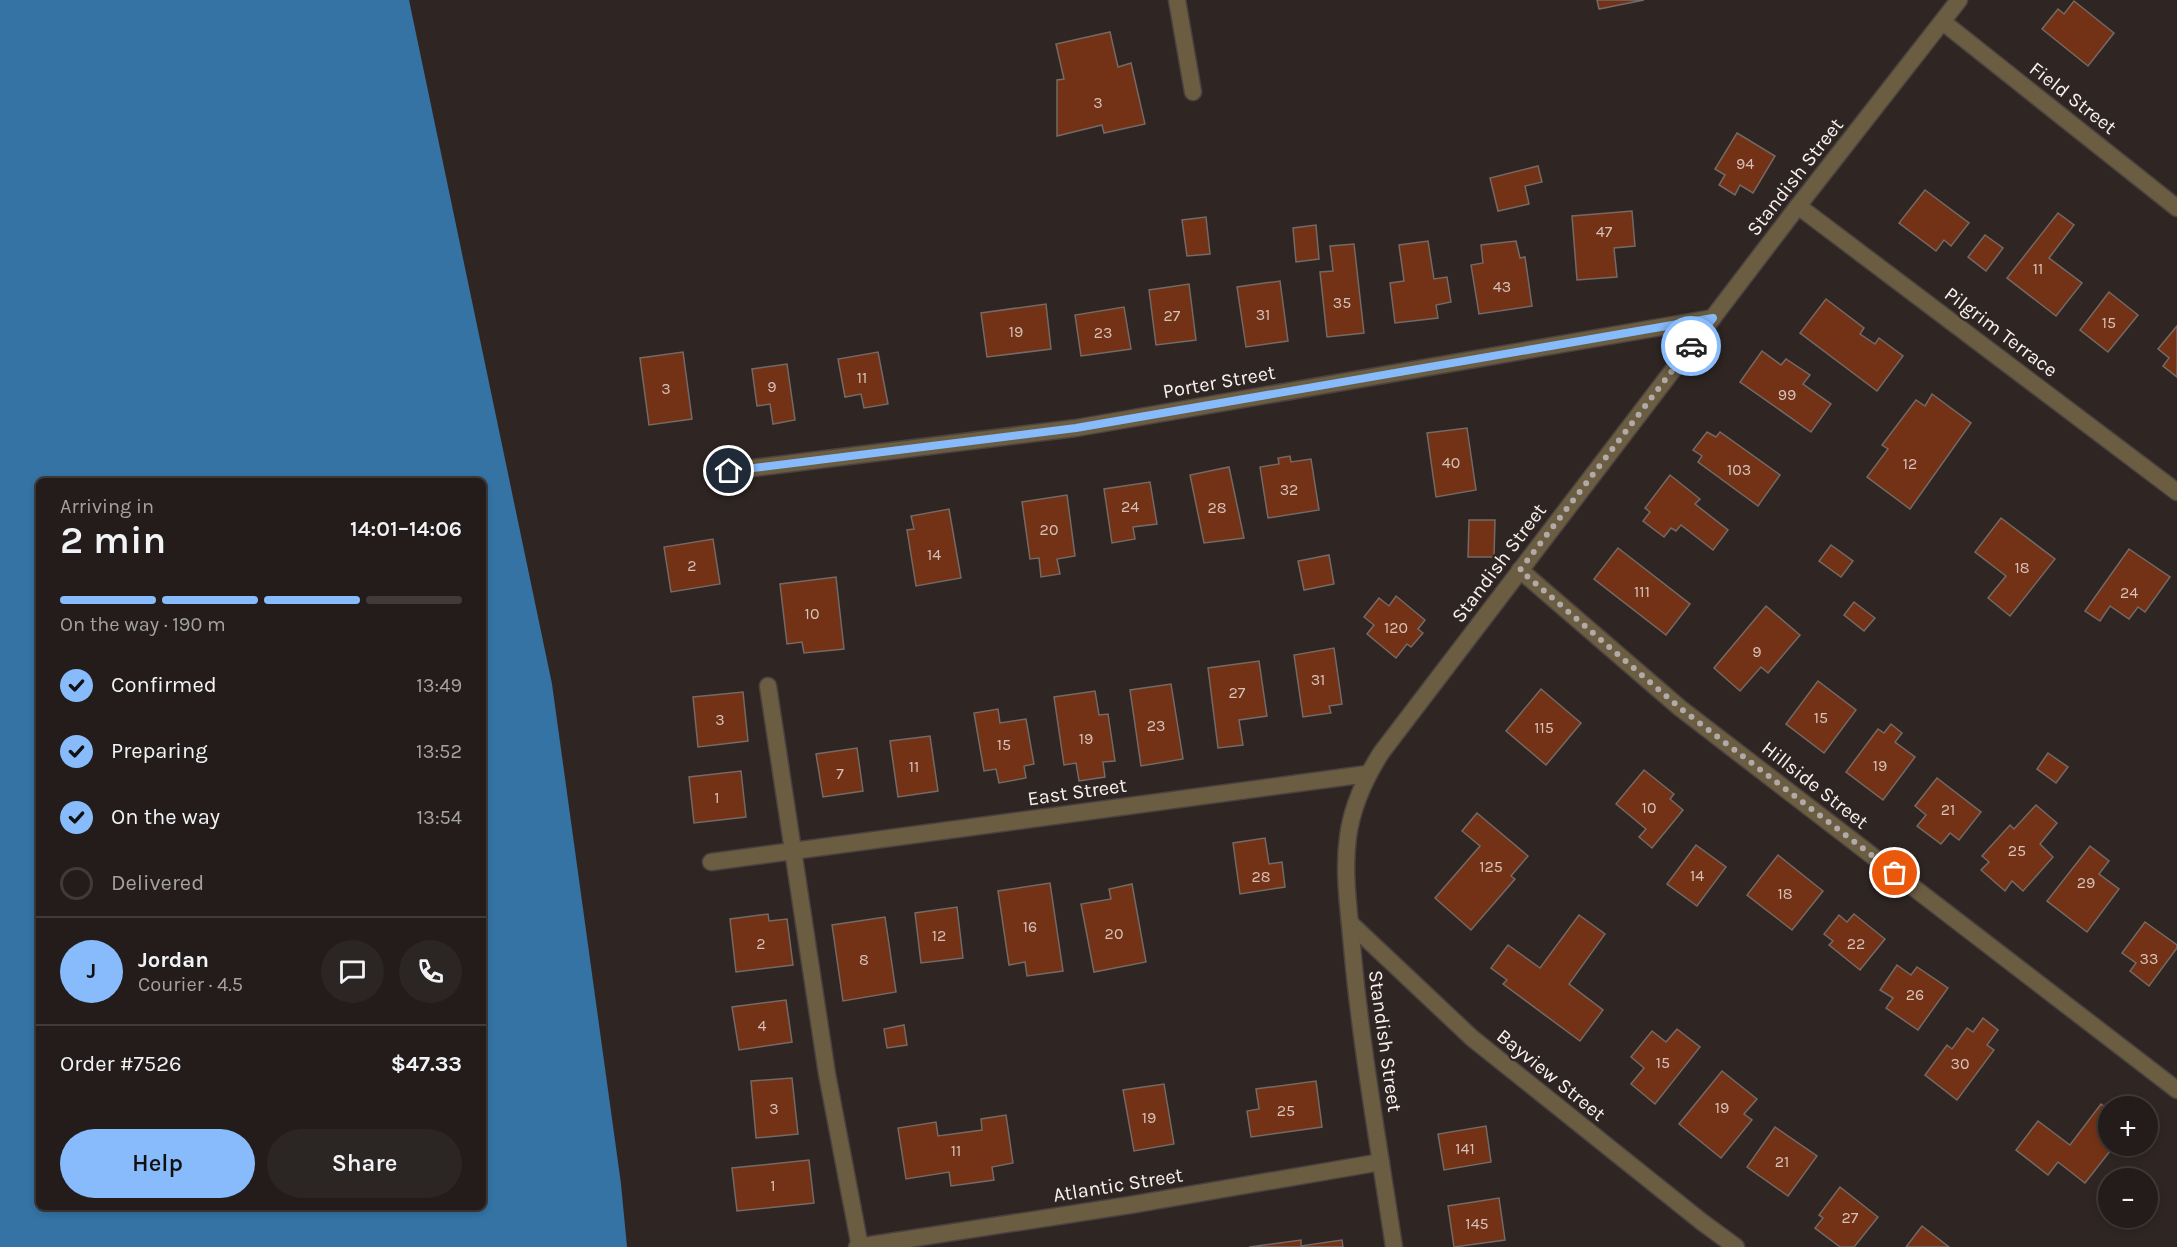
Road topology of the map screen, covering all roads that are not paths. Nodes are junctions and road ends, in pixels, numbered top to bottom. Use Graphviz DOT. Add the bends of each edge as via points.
graph roads {
  1 [pos="1177,0"];
  2 [pos="1959,0"];
  3 [pos="1942,22"];
  4 [pos="1193,92"];
  5 [pos="1798,206"];
  6 [pos="2177,208"];
  7 [pos="1713,318"];
  8 [pos="729,471"];
  9 [pos="2177,492"];
  10 [pos="1520,570"];
  11 [pos="768,686"];
  12 [pos="1367,774"];
  13 [pos="792,852"];
  14 [pos="711,862"];
  15 [pos="1350,923"];
  16 [pos="2177,1090"];
  17 [pos="1381,1162"];
  18 [pos="859,1247"];
  19 [pos="1394,1247"];
  20 [pos="1736,1247"];
  1 -- 4 [label="street"];
  2 -- 3 [label="street, Standish Street"];
  3 -- 5 [label="street, Standish Street"];
  3 -- 6 [label="street, Field Street"];
  5 -- 7 [label="street, Standish Street"];
  5 -- 9 [label="street, Pilgrim Terrace"];
  7 -- 8 [label="street, Porter Street" via="1076,428"];
  7 -- 10 [label="street, Standish Street"];
  10 -- 12 [label="street, Standish Street"];
  10 -- 16 [label="street, Hillside Street" via="1680,708"];
  11 -- 13 [label="street"];
  12 -- 13 [label="street, East Street"];
  12 -- 15 [label="street, Standish Street" via="1355,803 1348,838"];
  13 -- 14 [label="street, East Street"];
  13 -- 18 [label="street"];
  15 -- 17 [label="street, Standish Street" via="1356,994"];
  15 -- 20 [label="street, Bayview Street" via="1472,1038"];
  17 -- 18 [label="street, Atlantic Street"];
  17 -- 19 [label="street, Standish Street"];
}
